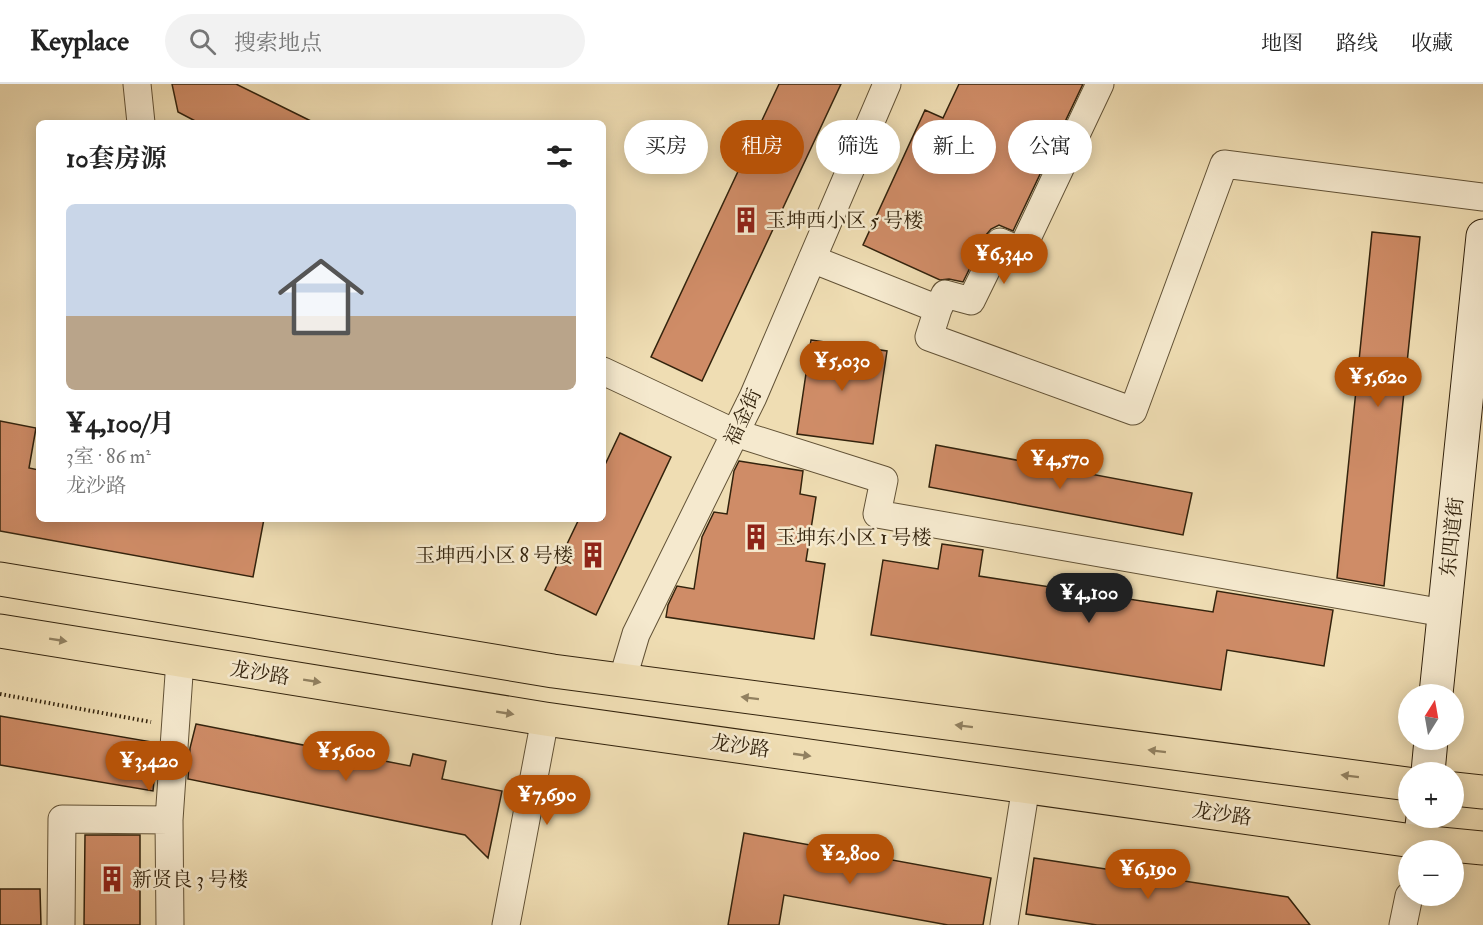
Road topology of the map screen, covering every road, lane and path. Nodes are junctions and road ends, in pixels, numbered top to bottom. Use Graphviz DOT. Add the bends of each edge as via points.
graph roads {
  1 [pos="137,84"];
  2 [pos="887,84"];
  3 [pos="1100,84"];
  4 [pos="141,120"];
  5 [pos="1483,197"];
  6 [pos="1483,236"];
  7 [pos="812,259"];
  8 [pos="938,309"];
  9 [pos="606,372"];
  10 [pos="735,433"];
  11 [pos="0,579"];
  12 [pos="1444,613"];
  13 [pos="0,631"];
  14 [pos="180,660"];
  15 [pos="622,681"];
  16 [pos="1437,684"];
  17 [pos="0,694"];
  18 [pos="545,719"];
  19 [pos="176,727"];
  20 [pos="1398,783"];
  21 [pos="1026,786"];
  22 [pos="1464,790"];
  23 [pos="1483,792"];
  24 [pos="170,820"];
  25 [pos="1420,836"];
  26 [pos="1483,848"];
  27 [pos="1407,906"];
  28 [pos="61,925"];
  29 [pos="170,925"];
  30 [pos="506,925"];
  31 [pos="1004,925"];
  32 [pos="1403,925"];
  1 -- 4 [label="street"];
  2 -- 7 [label="street, 福金街"];
  3 -- 8 [label="street" via="1021,251 1000,242 971,301 945,294"];
  5 -- 8 [label="street" via="1224,164 1133,411 928,337"];
  6 -- 12 [label="main road, 东四道街"];
  7 -- 8 [label="street"];
  7 -- 10 [label="street, 福金街"];
  9 -- 10 [label="street"];
  10 -- 12 [label="street" via="884,480 877,514"];
  10 -- 15 [label="street, 福金街" via="636,634"];
  11 -- 15 [label="main road"];
  12 -- 16 [label="main road, 东四道街"];
  13 -- 14 [label="main road, 龙沙路, one-way"];
  14 -- 18 [label="main road, 龙沙路, one-way"];
  14 -- 19 [label="street"];
  20 -- 15 [label="main road, one-way"];
  17 -- 19 [label="path"];
  18 -- 21 [label="main road, 龙沙路, one-way"];
  18 -- 30 [label="street"];
  19 -- 24 [label="street"];
  21 -- 25 [label="main road, 龙沙路"];
  21 -- 31 [label="street"];
  22 -- 23 [label="main road"];
  24 -- 28 [label="street" via="62,819"];
  24 -- 29 [label="street"];
  25 -- 26 [label="main road, 龙沙路"];
  27 -- 32 [label="street"];
}
